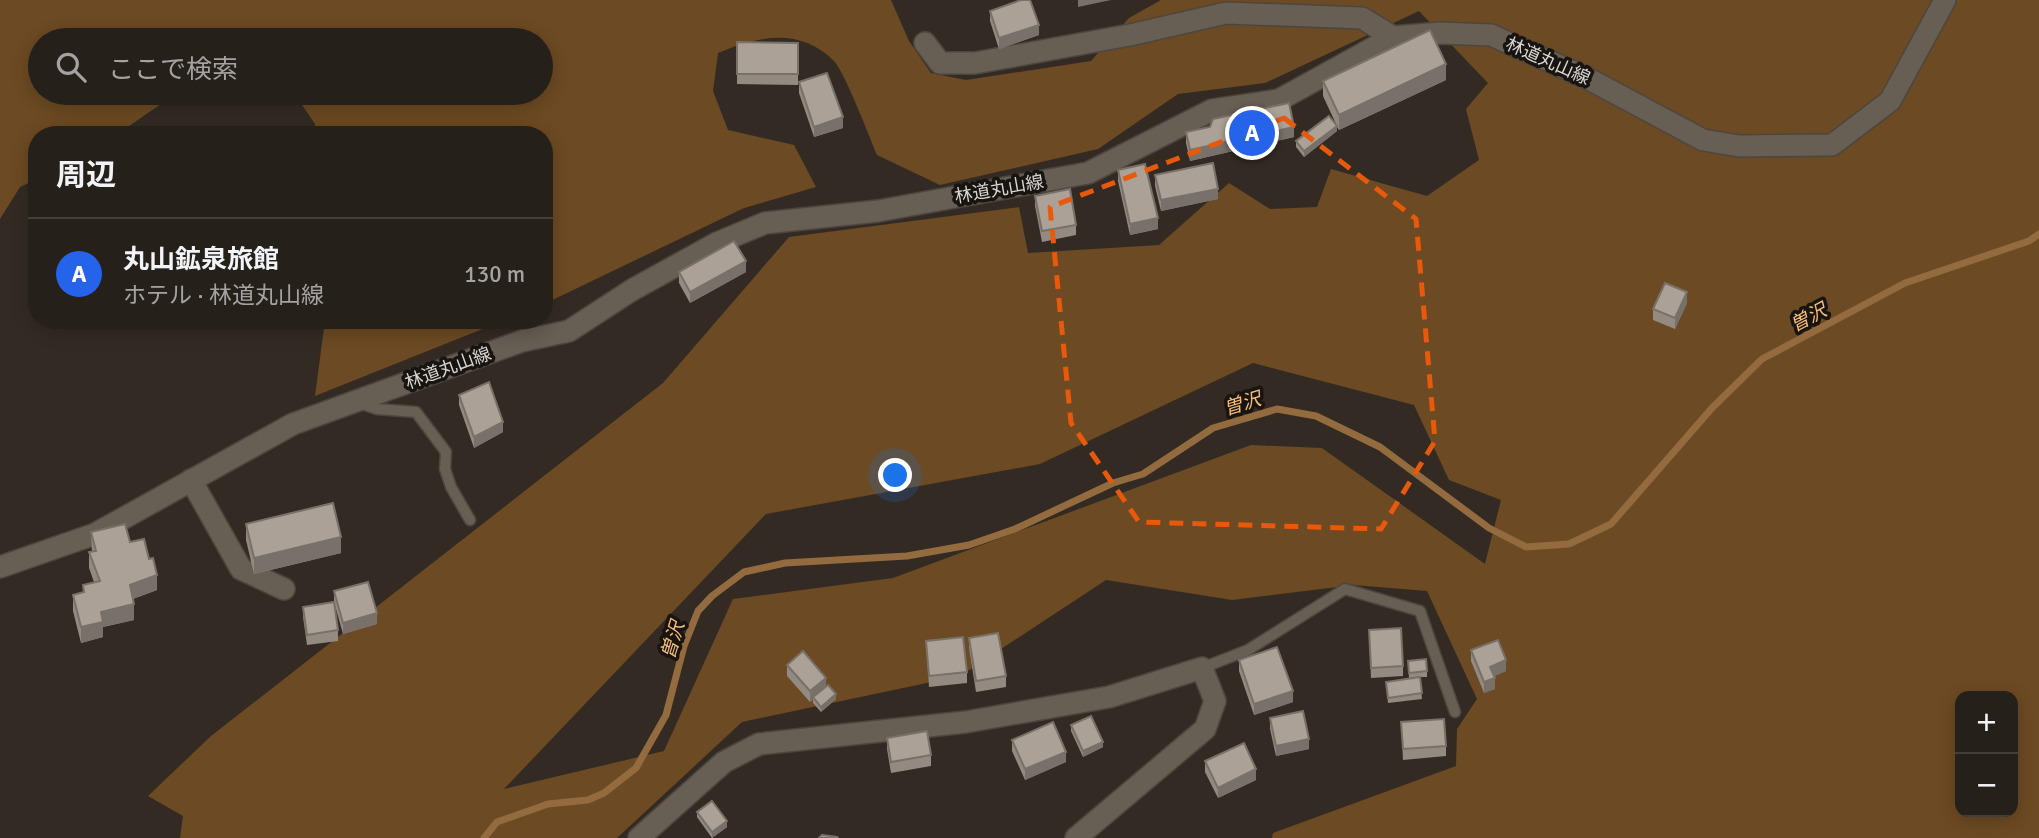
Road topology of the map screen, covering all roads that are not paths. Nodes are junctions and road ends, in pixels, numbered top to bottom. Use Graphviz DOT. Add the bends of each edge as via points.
graph roads {
  1 [pos="1945,0"];
  2 [pos="1393,37"];
  3 [pos="925,43"];
  4 [pos="356,402"];
  5 [pos="191,480"];
  6 [pos="470,520"];
  7 [pos="0,567"];
  8 [pos="284,589"];
  9 [pos="1202,668"];
  10 [pos="1455,712"];
  11 [pos="639,838"];
  12 [pos="1076,838"];
  1 -- 2 [label="street, 林道丸山線" via="1890,101 1832,145 1739,146 1703,140 1587,78 1491,35"];
  2 -- 3 [label="street" via="1362,18 1226,13 975,64 940,63"];
  2 -- 4 [label="street, 林道丸山線" via="1279,100 1212,110 1088,173 878,211 765,223 717,243 569,331 522,341"];
  4 -- 5 [label="street, 林道丸山線" via="293,424"];
  4 -- 6 [label="lane" via="416,412 446,452 451,487"];
  5 -- 7 [label="street, 林道丸山線" via="95,534"];
  5 -- 8 [label="street" via="241,569"];
  9 -- 10 [label="lane" via="1248,650 1345,589 1420,611"];
  9 -- 11 [label="street" via="1109,697 966,722 759,744 724,762"];
  9 -- 12 [label="street" via="1215,701 1205,729"];
}
